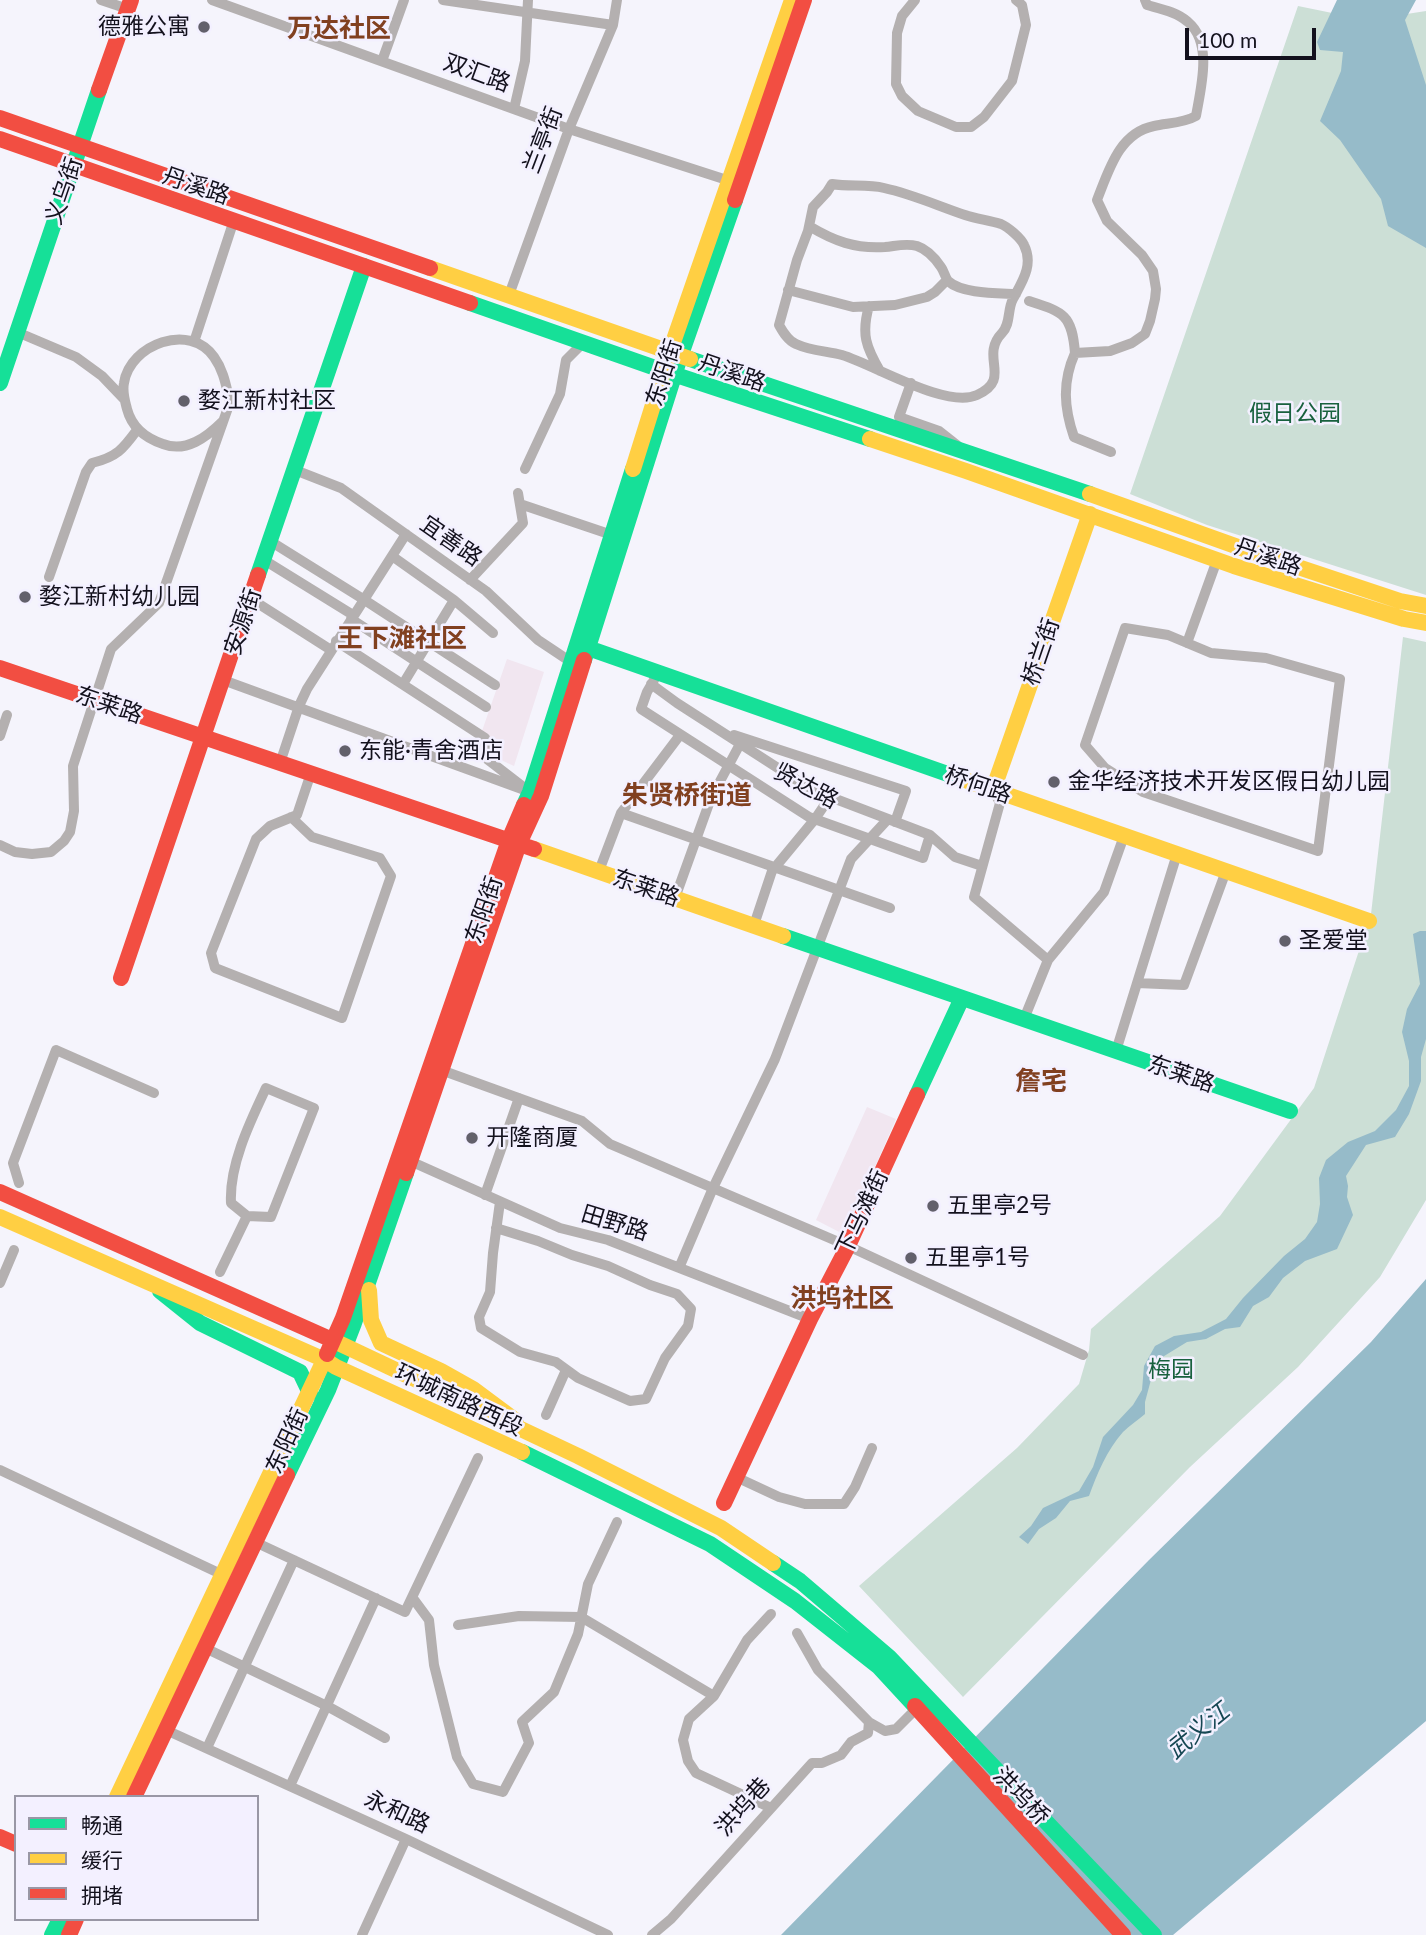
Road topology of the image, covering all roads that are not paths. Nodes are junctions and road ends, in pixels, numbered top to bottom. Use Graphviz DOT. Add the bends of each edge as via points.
graph roads {
  1 [pos="101,0"];
  2 [pos="212,0"];
  3 [pos="404,0"];
  4 [pos="443,0"];
  5 [pos="528,0"];
  6 [pos="617,0"];
  7 [pos="792,0"];
  8 [pos="804,0"];
  9 [pos="915,0"];
  10 [pos="1016,0"];
  11 [pos="1145,0"];
  12 [pos="130,5"];
  13 [pos="526,13"];
  14 [pos="613,25"];
  15 [pos="382,61"];
  16 [pos="513,109"];
  17 [pos="0,118"];
  18 [pos="569,129"];
  19 [pos="0,139"];
  20 [pos="80,145"];
  21 [pos="73,164"];
  22 [pos="730,181"];
  23 [pos="234,220"];
  24 [pos="809,226"];
  25 [pos="364,266"];
  26 [pos="947,280"];
  27 [pos="788,290"];
  28 [pos="1016,294"];
  29 [pos="509,295"];
  30 [pos="1029,301"];
  31 [pos="869,306"];
  32 [pos="17,332"];
  33 [pos="194,342"];
  34 [pos="583,342"];
  35 [pos="1075,353"];
  36 [pos="676,354"];
  37 [pos="880,371"];
  38 [pos="669,373"];
  39 [pos="0,383"];
  40 [pos="911,383"];
  41 [pos="124,400"];
  42 [pos="223,421"];
  43 [pos="138,430"];
  44 [pos="963,451"];
  45 [pos="1111,452"];
  46 [pos="525,469"];
  47 [pos="295,470"];
  48 [pos="1090,514"];
  49 [pos="406,534"];
  50 [pos="612,535"];
  51 [pos="270,541"];
  52 [pos="392,556"];
  53 [pos="264,560"];
  54 [pos="1217,560"];
  55 [pos="49,577"];
  56 [pos="470,580"];
  57 [pos="251,599"];
  58 [pos="363,599"];
  59 [pos="454,600"];
  60 [pos="1426,606"];
  61 [pos="352,617"];
  62 [pos="1426,624"];
  63 [pos="493,633"];
  64 [pos="429,641"];
  65 [pos="1187,643"];
  66 [pos="334,645"];
  67 [pos="588,648"];
  68 [pos="418,662"];
  69 [pos="571,662"];
  70 [pos="0,668"];
  71 [pos="655,678"];
  72 [pos="223,680"];
  73 [pos="403,684"];
  74 [pos="495,685"];
  75 [pos="94,700"];
  76 [pos="299,706"];
  77 [pos="486,707"];
  78 [pos="6,715"];
  79 [pos="719,731"];
  80 [pos="680,735"];
  81 [pos="0,736"];
  82 [pos="204,737"];
  83 [pos="740,744"];
  84 [pos="280,763"];
  85 [pos="728,765"];
  86 [pos="311,773"];
  87 [pos="993,790"];
  88 [pos="530,792"];
  89 [pos="830,797"];
  90 [pos="621,813"];
  91 [pos="291,817"];
  92 [pos="815,819"];
  93 [pos="892,821"];
  94 [pos="930,835"];
  95 [pos="1124,836"];
  96 [pos="696,838"];
  97 [pos="870,839"];
  98 [pos="514,842"];
  99 [pos="0,845"];
  100 [pos="1177,854"];
  101 [pos="982,866"];
  102 [pos="775,867"];
  103 [pos="598,871"];
  104 [pos="1226,871"];
  105 [pos="839,889"];
  106 [pos="675,898"];
  107 [pos="890,908"];
  108 [pos="1368,921"];
  109 [pos="754,925"];
  110 [pos="816,947"];
  111 [pos="1048,960"];
  112 [pos="121,978"];
  113 [pos="1137,983"];
  114 [pos="962,998"];
  115 [pos="1024,1019"];
  116 [pos="1116,1051"];
  117 [pos="441,1070"];
  118 [pos="154,1093"];
  119 [pos="519,1098"];
  120 [pos="1290,1111"];
  121 [pos="410,1160"];
  122 [pos="19,1183"];
  123 [pos="713,1188"];
  124 [pos="0,1192"];
  125 [pos="485,1195"];
  126 [pos="500,1202"];
  127 [pos="247,1216"];
  128 [pos="0,1217"];
  129 [pos="496,1228"];
  130 [pos="848,1246"];
  131 [pos="14,1250"];
  132 [pos="679,1268"];
  133 [pos="220,1272"];
  134 [pos="368,1282"];
  135 [pos="0,1283"];
  136 [pos="149,1283"];
  137 [pos="810,1320"];
  138 [pos="339,1343"];
  139 [pos="1083,1355"];
  140 [pos="331,1364"];
  141 [pos="566,1370"];
  142 [pos="310,1393"];
  143 [pos="545,1415"];
  144 [pos="535,1436"];
  145 [pos="872,1448"];
  146 [pos="478,1458"];
  147 [pos="0,1470"];
  148 [pos="736,1477"];
  149 [pos="724,1503"];
  150 [pos="617,1522"];
  151 [pos="255,1542"];
  152 [pos="294,1560"];
  153 [pos="223,1575"];
  154 [pos="412,1597"];
  155 [pos="376,1598"];
  156 [pos="771,1614"];
  157 [pos="581,1617"];
  158 [pos="458,1625"];
  159 [pos="797,1633"];
  160 [pos="205,1648"];
  161 [pos="884,1662"];
  162 [pos="244,1668"];
  163 [pos="714,1696"];
  164 [pos="327,1706"];
  165 [pos="916,1709"];
  166 [pos="869,1722"];
  167 [pos="166,1730"];
  168 [pos="384,1738"];
  169 [pos="207,1748"];
  170 [pos="290,1786"];
  171 [pos="118,1795"];
  172 [pos="135,1795"];
  173 [pos="771,1808"];
  174 [pos="406,1839"];
  175 [pos="362,1935"];
  176 [pos="608,1935"];
  177 [pos="652,1935"];
  178 [pos="1123,1935"];
  179 [pos="1154,1935"];
  1 -- 12 [label="street"];
  2 -- 15 [label="street, 双汇路"];
  3 -- 15 [label="street"];
  4 -- 13 [label="street"];
  5 -- 13 [label="street"];
  6 -- 14 [label="street, 兰亭街"];
  7 -- 22 [label="main road, 东阳街"];
  8 -- 36 [label="main road, 东阳街"];
  9 -- 10 [label="street" via="902,16 897,33 897,84 918,111 956,127 971,127 984,117 1012,81 1026,25 1022,5"];
  11 -- 35 [label="street" via="1147,5 1175,13 1200,36 1203,69 1196,116 1141,128 1129,138 1113,161 1097,200 1107,221 1153,271 1156,299 1145,334 1110,351"];
  12 -- 20 [label="main road, 义乌街"];
  13 -- 14 [label="street"];
  13 -- 16 [label="street" via="525,61"];
  14 -- 18 [label="street, 兰亭街"];
  15 -- 16 [label="street, 双汇路"];
  16 -- 18 [label="street, 双汇路"];
  17 -- 20 [label="main road, 丹溪路"];
  18 -- 22 [label="street, 双汇路"];
  18 -- 29 [label="street, 兰亭街"];
  19 -- 21 [label="main road, 丹溪路"];
  20 -- 21 [label="main road, 义乌街"];
  20 -- 29 [label="main road, 丹溪路"];
  21 -- 23 [label="main road, 丹溪路"];
  21 -- 32 [label="main road, 义乌街"];
  22 -- 36 [label="main road, 东阳街"];
  23 -- 25 [label="main road, 丹溪路"];
  23 -- 33 [label="street"];
  24 -- 26 [label="street" via="859,247 916,246 926,250"];
  24 -- 27 [label="street"];
  24 -- 28 [label="street" via="813,207 832,184 884,188 1003,225 1024,243 1029,262"];
  25 -- 34 [label="main road, 丹溪路"];
  25 -- 47 [label="main road, 安源街"];
  26 -- 28 [label="street" via="957,287"];
  26 -- 31 [label="street" via="926,297"];
  27 -- 31 [label="street" via="853,307"];
  27 -- 37 [label="street" via="779,325 794,344 843,355"];
  28 -- 40 [label="street" via="1010,303 1007,329 992,348 996,375 989,388 968,398 945,396"];
  29 -- 36 [label="main road, 丹溪路"];
  30 -- 35 [label="street" via="1063,314 1073,332"];
  31 -- 37 [label="street" via="864,332"];
  32 -- 39 [label="main road, 义乌街"];
  32 -- 41 [label="street" via="76,357"];
  33 -- 41 [label="street" via="178,339 142,352 130,366"];
  33 -- 42 [label="street" via="213,355 225,376 230,402"];
  34 -- 38 [label="main road, 丹溪路"];
  34 -- 46 [label="street" via="566,360 559,394"];
  35 -- 45 [label="street" via="1065,393 1067,418 1074,437"];
  36 -- 38 [label="main road, 东阳街"];
  36 -- 44 [label="main road, 丹溪路"];
  37 -- 40 [label="street"];
  38 -- 48 [label="main road, 丹溪路"];
  38 -- 50 [label="main road, 东阳街"];
  38 -- 67 [label="main road, 东阳街"];
  40 -- 44 [label="street" via="899,417 939,431"];
  41 -- 43 [label="street" via="130,422"];
  42 -- 43 [label="street" via="204,438 172,448"];
  42 -- 75 [label="street" via="159,603 111,649"];
  43 -- 55 [label="street" via="122,452 92,463 86,472"];
  44 -- 60 [label="main road, 丹溪路" via="1241,548"];
  47 -- 49 [label="street, 宜善路" via="341,488"];
  47 -- 51 [label="main road, 安源街"];
  48 -- 54 [label="main road, 丹溪路"];
  48 -- 87 [label="main road, 桥兰街"];
  49 -- 52 [label="street"];
  49 -- 56 [label="street, 宜善路"];
  50 -- 56 [label="street" via="519,498 523,523"];
  50 -- 69 [label="main road, 东阳街"];
  51 -- 53 [label="main road, 安源街"];
  51 -- 58 [label="street"];
  52 -- 58 [label="street"];
  52 -- 59 [label="street"];
  53 -- 57 [label="main road, 安源街"];
  53 -- 61 [label="street"];
  54 -- 62 [label="main road, 丹溪路"];
  54 -- 65 [label="street"];
  56 -- 69 [label="street, 宜善路" via="538,640"];
  57 -- 66 [label="street"];
  57 -- 72 [label="main road, 安源街"];
  58 -- 61 [label="street"];
  58 -- 64 [label="street"];
  59 -- 63 [label="street"];
  59 -- 64 [label="street"];
  61 -- 66 [label="street"];
  61 -- 68 [label="street"];
  64 -- 68 [label="street"];
  64 -- 74 [label="street"];
  65 -- 65 [label="street" via="1125,628 1085,745 1105,768 1143,792 1318,851 1340,679 1266,658 1211,653"];
  66 -- 73 [label="street"];
  66 -- 76 [label="street"];
  67 -- 71 [label="main road, 桥何路"];
  67 -- 98 [label="main road, 东阳街" via="541,796"];
  68 -- 73 [label="street"];
  68 -- 77 [label="street"];
  69 -- 88 [label="main road, 东阳街"];
  70 -- 75 [label="main road, 东莱路"];
  71 -- 79 [label="street"];
  71 -- 80 [label="street, 贤达路" via="641,709"];
  71 -- 87 [label="main road, 桥何路"];
  72 -- 76 [label="street"];
  72 -- 82 [label="main road, 安源街"];
  73 -- 88 [label="street" via="485,738 487,759"];
  75 -- 82 [label="main road, 东莱路"];
  75 -- 99 [label="street" via="73,766 70,832 51,852 15,852"];
  76 -- 84 [label="street"];
  76 -- 88 [label="street"];
  78 -- 81 [label="street"];
  79 -- 83 [label="street"];
  79 -- 93 [label="street" via="906,791"];
  80 -- 85 [label="street, 贤达路"];
  80 -- 90 [label="street"];
  82 -- 84 [label="main road, 东莱路"];
  82 -- 112 [label="main road, 安源街"];
  83 -- 85 [label="street"];
  83 -- 89 [label="street"];
  84 -- 86 [label="main road, 东莱路"];
  85 -- 92 [label="street, 贤达路"];
  85 -- 96 [label="street"];
  86 -- 91 [label="street" via="297,815"];
  86 -- 98 [label="main road, 东莱路"];
  87 -- 95 [label="main road, 桥何路"];
  87 -- 101 [label="street" via="1000,803"];
  88 -- 98 [label="main road, 东阳街"];
  89 -- 92 [label="street"];
  89 -- 93 [label="street"];
  90 -- 96 [label="street"];
  90 -- 103 [label="street"];
  91 -- 91 [label="street" via="270,826 256,839 211,953 215,968 342,1018 391,876 380,858 312,837"];
  92 -- 97 [label="street, 贤达路"];
  92 -- 102 [label="street"];
  93 -- 94 [label="street"];
  93 -- 97 [label="street"];
  94 -- 97 [label="street, 贤达路" via="923,858"];
  94 -- 101 [label="street" via="955,857"];
  95 -- 100 [label="main road, 桥何路"];
  95 -- 111 [label="street" via="1104,892"];
  96 -- 102 [label="street"];
  96 -- 106 [label="street"];
  97 -- 105 [label="street" via="851,859"];
  98 -- 103 [label="main road, 东莱路"];
  98 -- 117 [label="main road, 东阳街"];
  98 -- 138 [label="main road, 东阳街" via="343,1318"];
  100 -- 104 [label="main road, 桥何路"];
  100 -- 113 [label="street"];
  101 -- 111 [label="street" via="974,897"];
  102 -- 105 [label="street"];
  102 -- 109 [label="street"];
  103 -- 106 [label="main road, 东莱路"];
  104 -- 108 [label="main road, 桥何路"];
  104 -- 113 [label="street" via="1184,985"];
  105 -- 107 [label="street"];
  105 -- 110 [label="street"];
  106 -- 109 [label="main road, 东莱路"];
  109 -- 110 [label="main road, 东莱路"];
  110 -- 114 [label="main road, 东莱路"];
  110 -- 123 [label="street" via="775,1059"];
  111 -- 115 [label="street"];
  113 -- 116 [label="street"];
  114 -- 115 [label="main road, 东莱路"];
  114 -- 130 [label="main road, 下马滩街"];
  115 -- 116 [label="main road, 东莱路"];
  116 -- 120 [label="main road, 东莱路"];
  117 -- 119 [label="street"];
  117 -- 121 [label="main road, 东阳街"];
  118 -- 122 [label="street" via="56,1050 13,1163"];
  119 -- 123 [label="street" via="582,1121 610,1144"];
  119 -- 125 [label="street"];
  121 -- 125 [label="street, 田野路"];
  121 -- 134 [label="main road, 东阳街"];
  123 -- 130 [label="street"];
  123 -- 132 [label="street"];
  124 -- 138 [label="main road, 环城南路西段"];
  125 -- 126 [label="street, 田野路"];
  126 -- 129 [label="street"];
  126 -- 132 [label="street, 田野路" via="560,1228 608,1240"];
  127 -- 127 [label="street" via="271,1217 314,1108 266,1088 230,1184 231,1203"];
  127 -- 133 [label="street"];
  128 -- 136 [label="main road, 环城南路西段"];
  129 -- 141 [label="street" via="490,1292 479,1317 481,1328 520,1352 556,1362"];
  129 -- 141 [label="street" via="677,1294 691,1309 688,1326 646,1399 630,1401"];
  130 -- 137 [label="main road, 下马滩街"];
  130 -- 139 [label="street"];
  131 -- 135 [label="street"];
  132 -- 137 [label="street, 田野路"];
  134 -- 138 [label="main road, 东阳街"];
  134 -- 144 [label="main road" via="371,1320 381,1343 473,1389"];
  136 -- 140 [label="main road, 环城南路西段"];
  136 -- 142 [label="main road" via="200,1323 300,1372"];
  137 -- 148 [label="main road, 下马滩街"];
  138 -- 140 [label="main road, 东阳街"];
  138 -- 144 [label="main road, 环城南路西段"];
  140 -- 142 [label="main road, 东阳街"];
  140 -- 151 [label="main road, 东阳街" via="328,1390"];
  140 -- 161 [label="main road, 环城南路西段" via="709,1544"];
  141 -- 143 [label="street"];
  142 -- 153 [label="main road, 东阳街"];
  144 -- 161 [label="main road, 环城南路西段" via="721,1528 800,1581"];
  145 -- 148 [label="street" via="844,1504 805,1504"];
  146 -- 154 [label="street"];
  147 -- 153 [label="street"];
  148 -- 149 [label="main road, 下马滩街"];
  150 -- 157 [label="street" via="588,1584"];
  151 -- 152 [label="street"];
  151 -- 160 [label="main road, 东阳街"];
  152 -- 155 [label="street"];
  152 -- 162 [label="street"];
  153 -- 171 [label="main road, 东阳街"];
  154 -- 155 [label="street" via="405,1612"];
  154 -- 157 [label="street" via="429,1620 434,1665 457,1757 472,1784 503,1792 529,1743 522,1722 554,1692"];
  155 -- 164 [label="street"];
  156 -- 163 [label="street" via="747,1640"];
  157 -- 158 [label="street" via="519,1616"];
  157 -- 163 [label="street"];
  159 -- 166 [label="street" via="818,1670"];
  160 -- 162 [label="street"];
  160 -- 167 [label="main road, 东阳街"];
  161 -- 165 [label="main road, 洪坞桥"];
  161 -- 179 [label="main road, 洪坞桥"];
  162 -- 164 [label="street"];
  162 -- 169 [label="street"];
  163 -- 173 [label="street" via="689,1719 682,1740 688,1761 696,1773"];
  164 -- 168 [label="street"];
  164 -- 170 [label="street"];
  165 -- 166 [label="street" via="896,1729 885,1731"];
  165 -- 178 [label="main road, 洪坞桥"];
  166 -- 173 [label="street, 洪坞巷" via="868,1733 851,1742 841,1755 812,1763"];
  167 -- 169 [label="street, 永和路"];
  167 -- 172 [label="main road, 东阳街"];
  169 -- 170 [label="street, 永和路"];
  170 -- 174 [label="street, 永和路"];
  173 -- 177 [label="street, 洪坞巷" via="671,1920"];
  174 -- 175 [label="street"];
  174 -- 176 [label="street, 永和路"];
}
